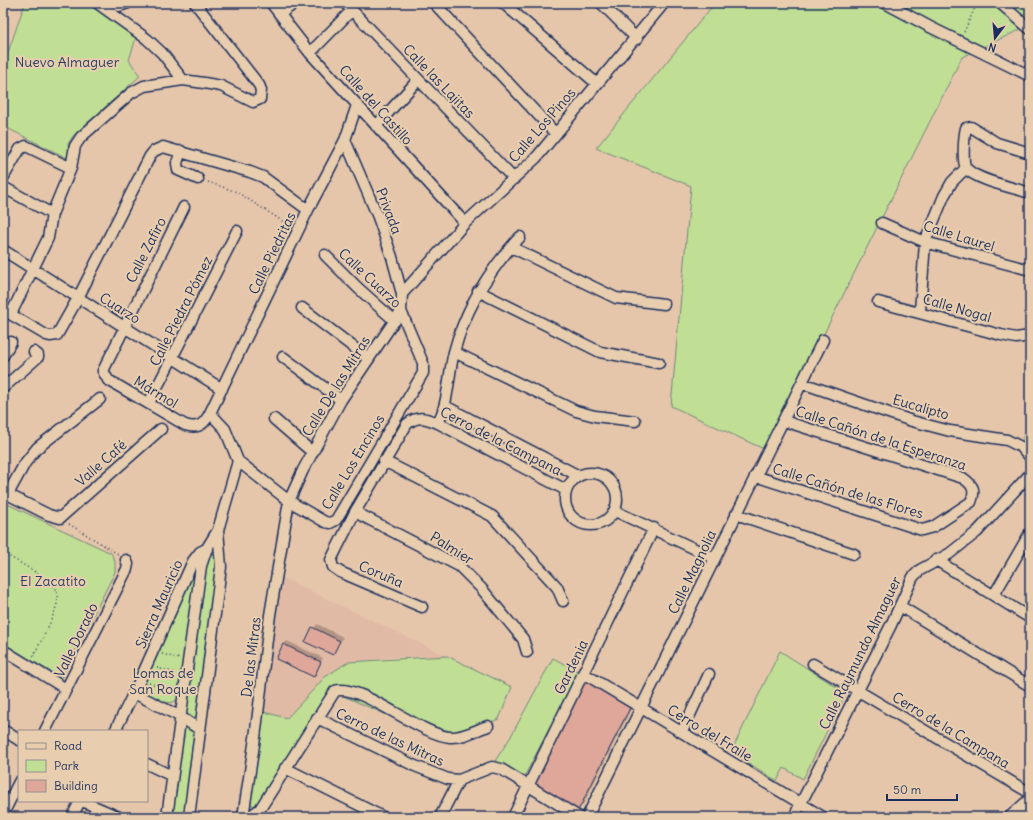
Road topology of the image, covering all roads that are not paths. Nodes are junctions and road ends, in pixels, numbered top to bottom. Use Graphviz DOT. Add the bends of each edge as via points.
graph roads {
  1 [pos="97,3"];
  2 [pos="128,3"];
  3 [pos="194,3"];
  4 [pos="271,3"];
  5 [pos="295,3"];
  6 [pos="434,3"];
  7 [pos="503,3"];
  8 [pos="602,3"];
  9 [pos="664,3"];
  10 [pos="885,3"];
  11 [pos="1000,3"];
  12 [pos="115,4"];
  13 [pos="349,6"];
  14 [pos="280,14"];
  15 [pos="1030,29"];
  16 [pos="637,38"];
  17 [pos="310,53"];
  18 [pos="1030,76"];
  19 [pos="183,80"];
  20 [pos="418,80"];
  21 [pos="596,83"];
  22 [pos="357,105"];
  23 [pos="376,126"];
  24 [pos="555,133"];
  25 [pos="345,140"];
  26 [pos="181,151"];
  27 [pos="1030,154"];
  28 [pos="336,157"];
  29 [pos="353,160"];
  30 [pos="71,168"];
  31 [pos="966,168"];
  32 [pos="3,178"];
  33 [pos="198,179"];
  34 [pos="514,179"];
  35 [pos="3,187"];
  36 [pos="1030,193"];
  37 [pos="184,207"];
  38 [pos="308,210"];
  39 [pos="52,214"];
  40 [pos="465,223"];
  41 [pos="882,223"];
  42 [pos="237,232"];
  43 [pos="520,237"];
  44 [pos="925,242"];
  45 [pos="511,247"];
  46 [pos="3,250"];
  47 [pos="325,255"];
  48 [pos="34,269"];
  49 [pos="1030,270"];
  50 [pos="478,291"];
  51 [pos="402,294"];
  52 [pos="78,298"];
  53 [pos="878,302"];
  54 [pos="664,304"];
  55 [pos="302,308"];
  56 [pos="401,311"];
  57 [pos="7,312"];
  58 [pos="920,312"];
  59 [pos="395,321"];
  60 [pos="124,327"];
  61 [pos="1030,336"];
  62 [pos="823,340"];
  63 [pos="11,342"];
  64 [pos="454,352"];
  65 [pos="36,354"];
  66 [pos="3,356"];
  67 [pos="283,357"];
  68 [pos="172,358"];
  69 [pos="369,359"];
  70 [pos="659,363"];
  71 [pos="103,371"];
  72 [pos="802,383"];
  73 [pos="3,388"];
  74 [pos="222,389"];
  75 [pos="100,399"];
  76 [pos="341,400"];
  77 [pos="149,403"];
  78 [pos="445,406"];
  79 [pos="210,413"];
  80 [pos="274,419"];
  81 [pos="635,421"];
  82 [pos="784,421"];
  83 [pos="438,423"];
  84 [pos="199,426"];
  85 [pos="161,429"];
  86 [pos="312,452"];
  87 [pos="1030,457"];
  88 [pos="238,460"];
  89 [pos="384,461"];
  90 [pos="1030,474"];
  91 [pos="578,476"];
  92 [pos="755,476"];
  93 [pos="566,490"];
  94 [pos="5,493"];
  95 [pos="289,501"];
  96 [pos="615,511"];
  97 [pos="355,512"];
  98 [pos="736,514"];
  99 [pos="933,527"];
  100 [pos="654,528"];
  101 [pos="218,530"];
  102 [pos="1028,539"];
  103 [pos="220,547"];
  104 [pos="207,548"];
  105 [pos="854,554"];
  106 [pos="714,558"];
  107 [pos="126,560"];
  108 [pos="936,560"];
  109 [pos="994,595"];
  110 [pos="563,601"];
  111 [pos="900,606"];
  112 [pos="422,607"];
  113 [pos="1030,618"];
  114 [pos="3,650"];
  115 [pos="527,652"];
  116 [pos="813,664"];
  117 [pos="583,673"];
  118 [pos="710,674"];
  119 [pos="1030,686"];
  120 [pos="66,689"];
  121 [pos="857,691"];
  122 [pos="134,693"];
  123 [pos="640,707"];
  124 [pos="179,716"];
  125 [pos="317,718"];
  126 [pos="488,726"];
  127 [pos="199,729"];
  128 [pos="3,730"];
  129 [pos="46,730"];
  130 [pos="115,730"];
  131 [pos="682,732"];
  132 [pos="18,739"];
  133 [pos="148,764"];
  134 [pos="285,768"];
  135 [pos="172,776"];
  136 [pos="459,780"];
  137 [pos="18,784"];
  138 [pos="528,785"];
  139 [pos="1030,793"];
  140 [pos="1030,800"];
  141 [pos="80,802"];
  142 [pos="83,802"];
  143 [pos="801,803"];
  144 [pos="5,813"];
  145 [pos="72,817"];
  146 [pos="119,817"];
  147 [pos="166,817"];
  148 [pos="189,817"];
  149 [pos="250,817"];
  150 [pos="383,817"];
  151 [pos="440,817"];
  152 [pos="513,817"];
  153 [pos="580,817"];
  154 [pos="587,817"];
  155 [pos="794,817"];
  156 [pos="823,817"];
  157 [pos="1011,817"];
  1 -- 19 [label="street" via="147,39 162,53"];
  2 -- 12 [label="street" via="122,6"];
  3 -- 19 [label="street" via="259,85 261,96 254,102 221,86"];
  4 -- 14 [label="street, Calle del Castillo"];
  5 -- 14 [label="street"];
  6 -- 24 [label="street"];
  7 -- 21 [label="street"];
  8 -- 16 [label="street"];
  9 -- 16 [label="street, Calle Los Pinos"];
  10 -- 18 [label="street" via="930,28 960,40"];
  11 -- 15 [label="street"];
  13 -- 17 [label="street"];
  13 -- 20 [label="street, Calle las Lajitas"];
  14 -- 17 [label="street, Calle del Castillo"];
  16 -- 21 [label="street, Calle Los Pinos"];
  17 -- 22 [label="street, Calle del Castillo"];
  19 -- 30 [label="street" via="144,86 131,93 81,137 75,146"];
  20 -- 23 [label="street"];
  20 -- 34 [label="street, Calle las Lajitas"];
  21 -- 24 [label="street, Calle Los Pinos"];
  22 -- 23 [label="street, Calle del Castillo"];
  22 -- 25 [label="street, Calle Piedritas"];
  23 -- 40 [label="street, Calle del Castillo"];
  24 -- 34 [label="street, Calle Los Pinos" via="536,158"];
  25 -- 28 [label="street, Calle Piedritas"];
  25 -- 29 [label="street, Privada"];
  26 -- 33 [label="street" via="177,163 178,170"];
  26 -- 38 [label="street" via="263,177"];
  26 -- 52 [label="street" via="163,147 150,156"];
  27 -- 31 [label="street" via="996,143 967,127 964,163"];
  28 -- 29 [label="street"];
  28 -- 38 [label="street, Calle Piedritas"];
  29 -- 51 [label="street, Privada" via="383,231"];
  30 -- 32 [label="street" via="26,146 20,149"];
  30 -- 39 [label="street"];
  31 -- 36 [label="street" via="977,176"];
  31 -- 44 [label="street" via="952,182 944,196"];
  34 -- 40 [label="street, Calle Los Pinos"];
  35 -- 39 [label="street"];
  37 -- 60 [label="street, Calle Zafiro"];
  38 -- 74 [label="street, Calle Piedritas"];
  39 -- 48 [label="street" via="48,238"];
  40 -- 51 [label="street, Calle Los Pinos"];
  41 -- 44 [label="street, Calle Laurel"];
  42 -- 68 [label="street, Calle Piedra Pómez"];
  43 -- 45 [label="street"];
  44 -- 49 [label="street, Calle Laurel"];
  44 -- 58 [label="street"];
  45 -- 50 [label="street"];
  45 -- 54 [label="street" via="616,298"];
  46 -- 48 [label="street, Cuarzo"];
  47 -- 59 [label="street, Calle Cuarzo"];
  48 -- 52 [label="street, Cuarzo"];
  48 -- 57 [label="street"];
  50 -- 64 [label="street" via="464,321"];
  50 -- 70 [label="street" via="600,352"];
  51 -- 56 [label="street"];
  52 -- 57 [label="street" via="59,332 53,336 46,335"];
  52 -- 60 [label="street, Cuarzo"];
  53 -- 58 [label="street, Calle Nogal"];
  55 -- 69 [label="street"];
  56 -- 59 [label="street, Calle De las Mitras"];
  56 -- 95 [label="street, Calle Los Encinos" via="423,362 422,373 336,520 330,523 321,520"];
  58 -- 61 [label="street, Calle Nogal" via="1001,335 1016,338"];
  59 -- 69 [label="street, Calle De las Mitras"];
  60 -- 68 [label="street, Cuarzo"];
  60 -- 71 [label="street, Calle Zafiro"];
  62 -- 72 [label="street, Calle Magnolia"];
  63 -- 66 [label="street"];
  64 -- 78 [label="street"];
  64 -- 81 [label="street" via="576,411"];
  65 -- 73 [label="street" via="35,360"];
  67 -- 76 [label="street"];
  68 -- 74 [label="street, Cuarzo"];
  68 -- 77 [label="street, Calle Piedra Pómez"];
  69 -- 76 [label="street, Calle De las Mitras"];
  71 -- 77 [label="street, Mármol" via="108,380"];
  72 -- 82 [label="street, Calle Magnolia"];
  72 -- 87 [label="street, Eucalipto" via="912,421 950,431 1007,440 1021,447"];
  74 -- 79 [label="street, Calle Piedritas"];
  75 -- 94 [label="street" via="37,448"];
  76 -- 86 [label="street, Calle De las Mitras"];
  77 -- 84 [label="street, Mármol" via="185,425"];
  78 -- 83 [label="street"];
  78 -- 91 [label="street"];
  79 -- 84 [label="street, Calle Piedritas"];
  79 -- 88 [label="street" via="225,429"];
  80 -- 86 [label="street"];
  82 -- 92 [label="street, Calle Magnolia"];
  82 -- 99 [label="street, Calle Cañón de la Esperanza" via="952,474 970,483 974,491 971,502"];
  83 -- 89 [label="street, Cerro de la Campana" via="417,418 407,424"];
  83 -- 93 [label="street, Cerro de la Campana"];
  85 -- 94 [label="street, Valle Café" via="60,518 49,516"];
  86 -- 95 [label="street, Calle De las Mitras"];
  88 -- 95 [label="street"];
  88 -- 101 [label="street"];
  89 -- 97 [label="street"];
  89 -- 110 [label="street" via="492,516 557,587"];
  90 -- 108 [label="street, Calle Raymundo Almaguer" via="977,532 956,550"];
  91 -- 93 [label="street"];
  91 -- 96 [label="street" via="593,473 606,478 617,494"];
  92 -- 98 [label="street, Calle Magnolia"];
  92 -- 99 [label="street, Calle Cañón de las Flores" via="916,529"];
  93 -- 96 [label="street" via="566,509 571,518 580,523 589,526 599,525 608,520"];
  95 -- 149 [label="street, De las Mitras" via="270,615 255,738"];
  96 -- 100 [label="street"];
  97 -- 112 [label="street, Coruña" via="332,556 331,563 340,572"];
  97 -- 115 [label="street, Palmier" via="459,566 481,588 523,639"];
  98 -- 105 [label="street"];
  98 -- 106 [label="street, Calle Magnolia"];
  100 -- 106 [label="street"];
  100 -- 117 [label="street, Gardenia"];
  101 -- 103 [label="street"];
  101 -- 104 [label="street"];
  102 -- 109 [label="street"];
  103 -- 104 [label="street"];
  103 -- 127 [label="street" via="221,567"];
  104 -- 122 [label="street, Sierra Mauricio" via="200,552 193,562"];
  104 -- 124 [label="street" via="201,566"];
  106 -- 123 [label="street, Calle Magnolia"];
  107 -- 120 [label="street, Valle Dorado" via="126,569"];
  108 -- 109 [label="street"];
  108 -- 111 [label="street, Calle Raymundo Almaguer" via="913,577"];
  109 -- 113 [label="street"];
  111 -- 119 [label="street"];
  111 -- 121 [label="street, Calle Raymundo Almaguer"];
  114 -- 120 [label="street"];
  116 -- 121 [label="street, Cerro de la Campana"];
  117 -- 123 [label="street, Cerro del Fraile"];
  117 -- 138 [label="street, Gardenia"];
  118 -- 131 [label="street"];
  120 -- 129 [label="street, Valle Dorado"];
  121 -- 139 [label="street, Cerro de la Campana"];
  121 -- 143 [label="street, Calle Raymundo Almaguer"];
  122 -- 124 [label="street"];
  122 -- 130 [label="street, Sierra Mauricio"];
  123 -- 131 [label="street, Cerro del Fraile"];
  123 -- 154 [label="street, Calle Magnolia"];
  124 -- 127 [label="street"];
  124 -- 135 [label="street"];
  125 -- 126 [label="street, Cerro de las Mitras" via="331,696 339,689 374,701 433,733 448,737 456,737"];
  125 -- 134 [label="street, Cerro de las Mitras"];
  125 -- 136 [label="street, Cerro de las Mitras" via="415,766 439,776"];
  127 -- 148 [label="street"];
  128 -- 132 [label="street"];
  131 -- 143 [label="street, Cerro del Fraile"];
  133 -- 135 [label="street"];
  134 -- 149 [label="street, Cerro de las Mitras" via="260,809"];
  134 -- 150 [label="street"];
  135 -- 147 [label="street"];
  136 -- 138 [label="street" via="495,768"];
  136 -- 151 [label="street"];
  137 -- 144 [label="street"];
  138 -- 152 [label="street, Gardenia"];
  138 -- 153 [label="street"];
  140 -- 157 [label="street"];
  141 -- 145 [label="street"];
  142 -- 146 [label="street"];
  143 -- 155 [label="street, Calle Raymundo Almaguer"];
  143 -- 156 [label="street, Cerro del Fraile"];
}
